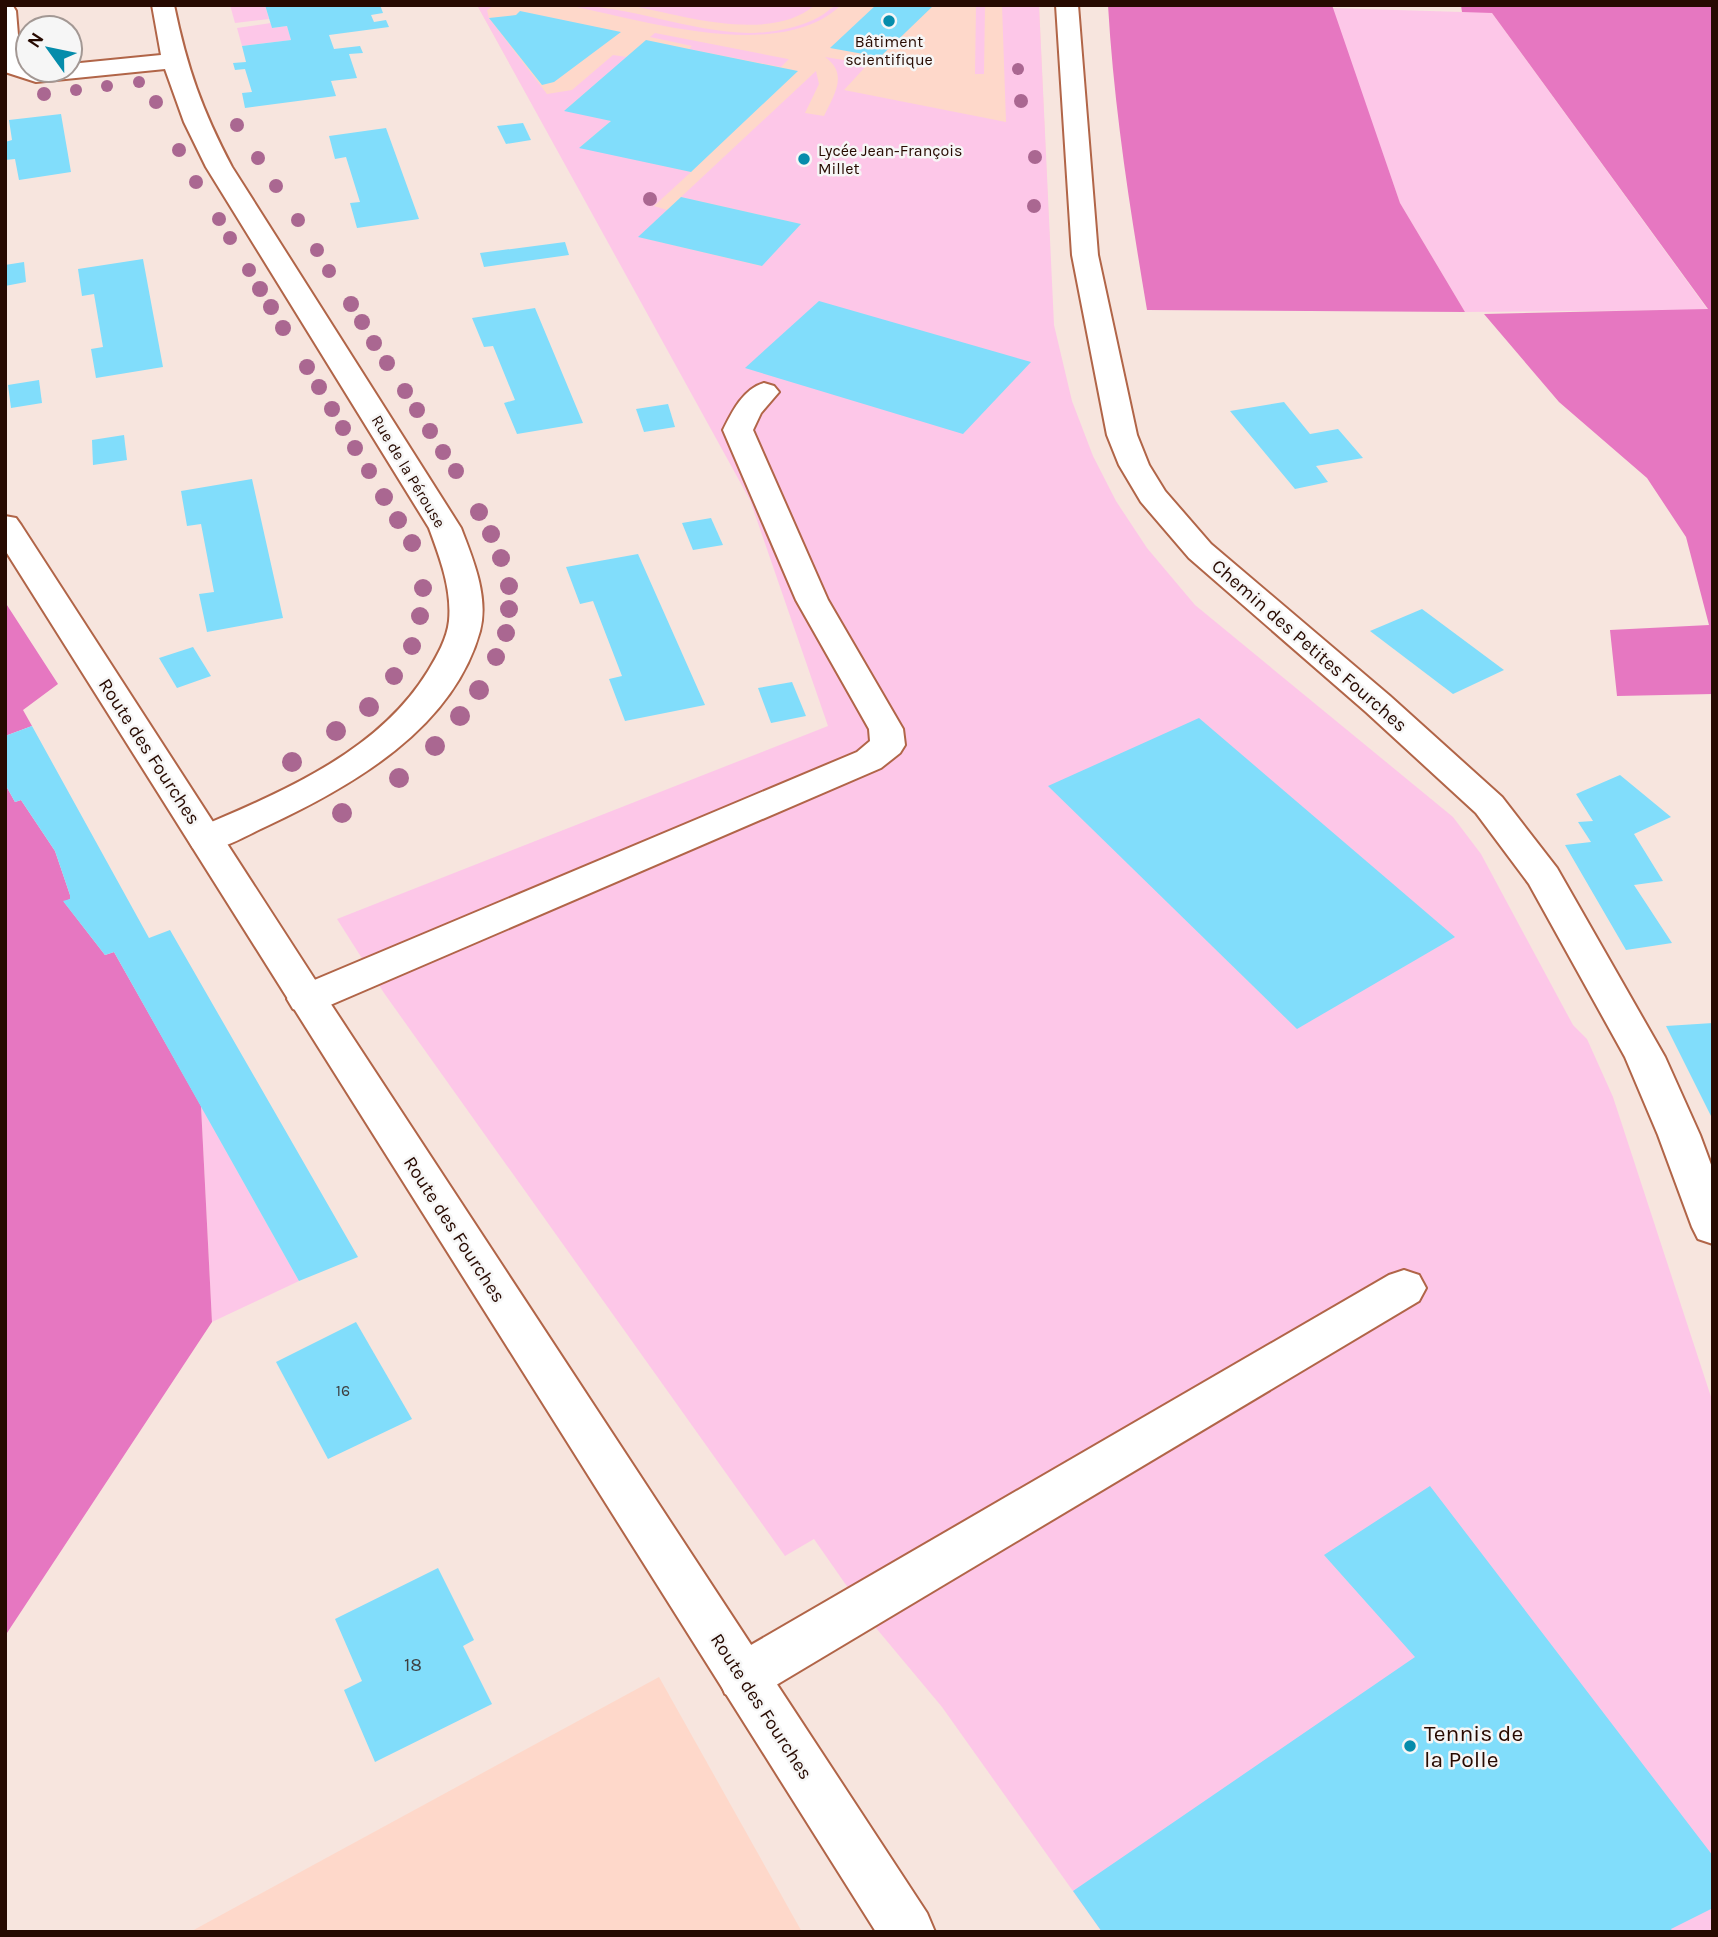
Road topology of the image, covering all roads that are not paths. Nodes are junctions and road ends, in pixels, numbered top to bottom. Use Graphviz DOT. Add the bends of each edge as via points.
graph roads {
  1 [pos="163,5"];
  2 [pos="1067,5"];
  3 [pos="5,11"];
  4 [pos="174,61"];
  5 [pos="764,392"];
  6 [pos="5,524"];
  7 [pos="206,839"];
  8 [pos="307,999"];
  9 [pos="1713,1227"];
  10 [pos="1404,1288"];
  11 [pos="743,1677"];
  12 [pos="908,1932"];
  1 -- 4 [label="street, Rue de la Pérouse"];
  2 -- 9 [label="street, Chemin des Petites Fourches" via="1085,255 1122,435 1134,465 1152,495 1200,551 1461,776 1544,877 1644,1057"];
  3 -- 4 [label="street" via="8,59 23,72 54,74"];
  4 -- 7 [label="street, Rue de la Pérouse" via="196,122 219,167 445,528 464,595 465,622 456,649 443,677 419,709 343,772"];
  5 -- 8 [label="street" via="738,430 812,600 886,729 888,745 869,760"];
  6 -- 7 [label="street, Route des Fourches"];
  7 -- 8 [label="street, Route des Fourches"];
  8 -- 11 [label="street, Route des Fourches"];
  10 -- 11 [label="street"];
  11 -- 12 [label="street, Route des Fourches"];
}
